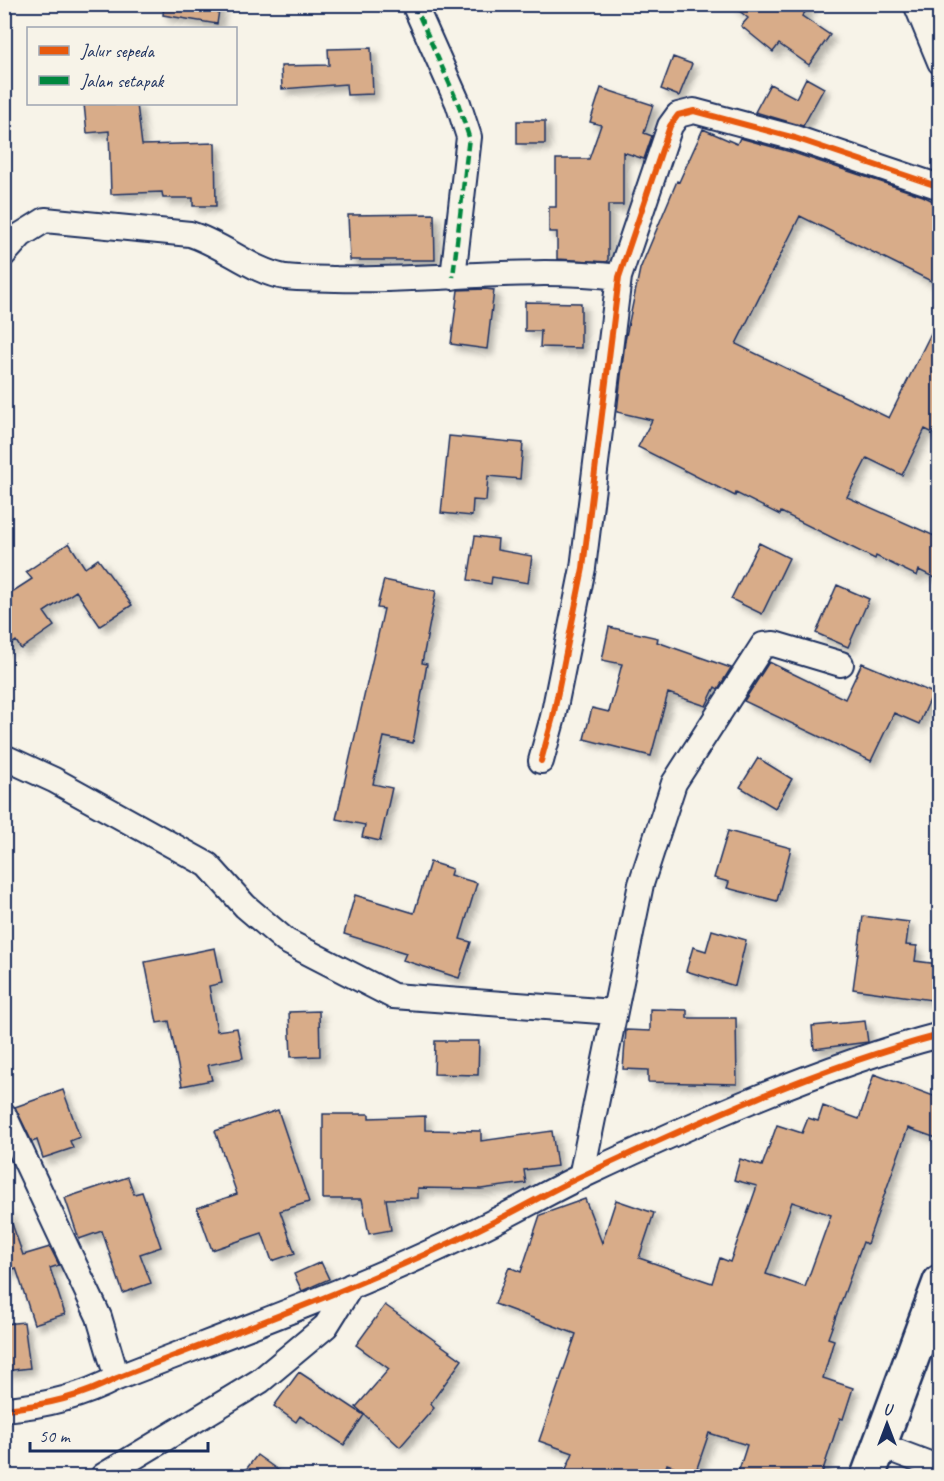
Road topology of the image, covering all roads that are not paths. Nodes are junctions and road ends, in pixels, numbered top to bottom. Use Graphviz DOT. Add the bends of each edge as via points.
graph roads {
  1 [pos="414,4"];
  2 [pos="916,4"];
  3 [pos="939,62"];
  4 [pos="939,187"];
  5 [pos="4,254"];
  6 [pos="619,277"];
  7 [pos="453,278"];
  8 [pos="841,664"];
  9 [pos="4,757"];
  10 [pos="541,761"];
  11 [pos="614,1012"];
  12 [pos="939,1035"];
  13 [pos="4,1115"];
  14 [pos="581,1177"];
  15 [pos="939,1282"];
  16 [pos="351,1286"];
  17 [pos="117,1378"];
  18 [pos="4,1409"];
  19 [pos="879,1445"];
  20 [pos="939,1468"];
  21 [pos="103,1476"];
  22 [pos="868,1476"];
  1 -- 7 [label="street" via="469,137"];
  2 -- 3 [label="street"];
  4 -- 6 [label="street" via="795,138 694,111 678,115 670,126"];
  5 -- 7 [label="street" via="21,235 45,220 190,234 212,240 258,268 284,277 386,281"];
  6 -- 7 [label="street" via="575,272"];
  6 -- 10 [label="street" via="583,568"];
  8 -- 11 [label="street" via="774,644 763,645 756,651 674,783 641,884"];
  9 -- 11 [label="street" via="54,780 208,865 245,906 285,940 393,996"];
  11 -- 14 [label="street"];
  12 -- 14 [label="street" via="890,1048 740,1106"];
  13 -- 17 [label="street" via="99,1317"];
  14 -- 16 [label="street" via="477,1231"];
  15 -- 19 [label="highway"];
  16 -- 17 [label="street"];
  16 -- 21 [label="street" via="327,1326 260,1381"];
  17 -- 18 [label="street" via="65,1399"];
  19 -- 20 [label="street"];
  19 -- 22 [label="highway"];
}
